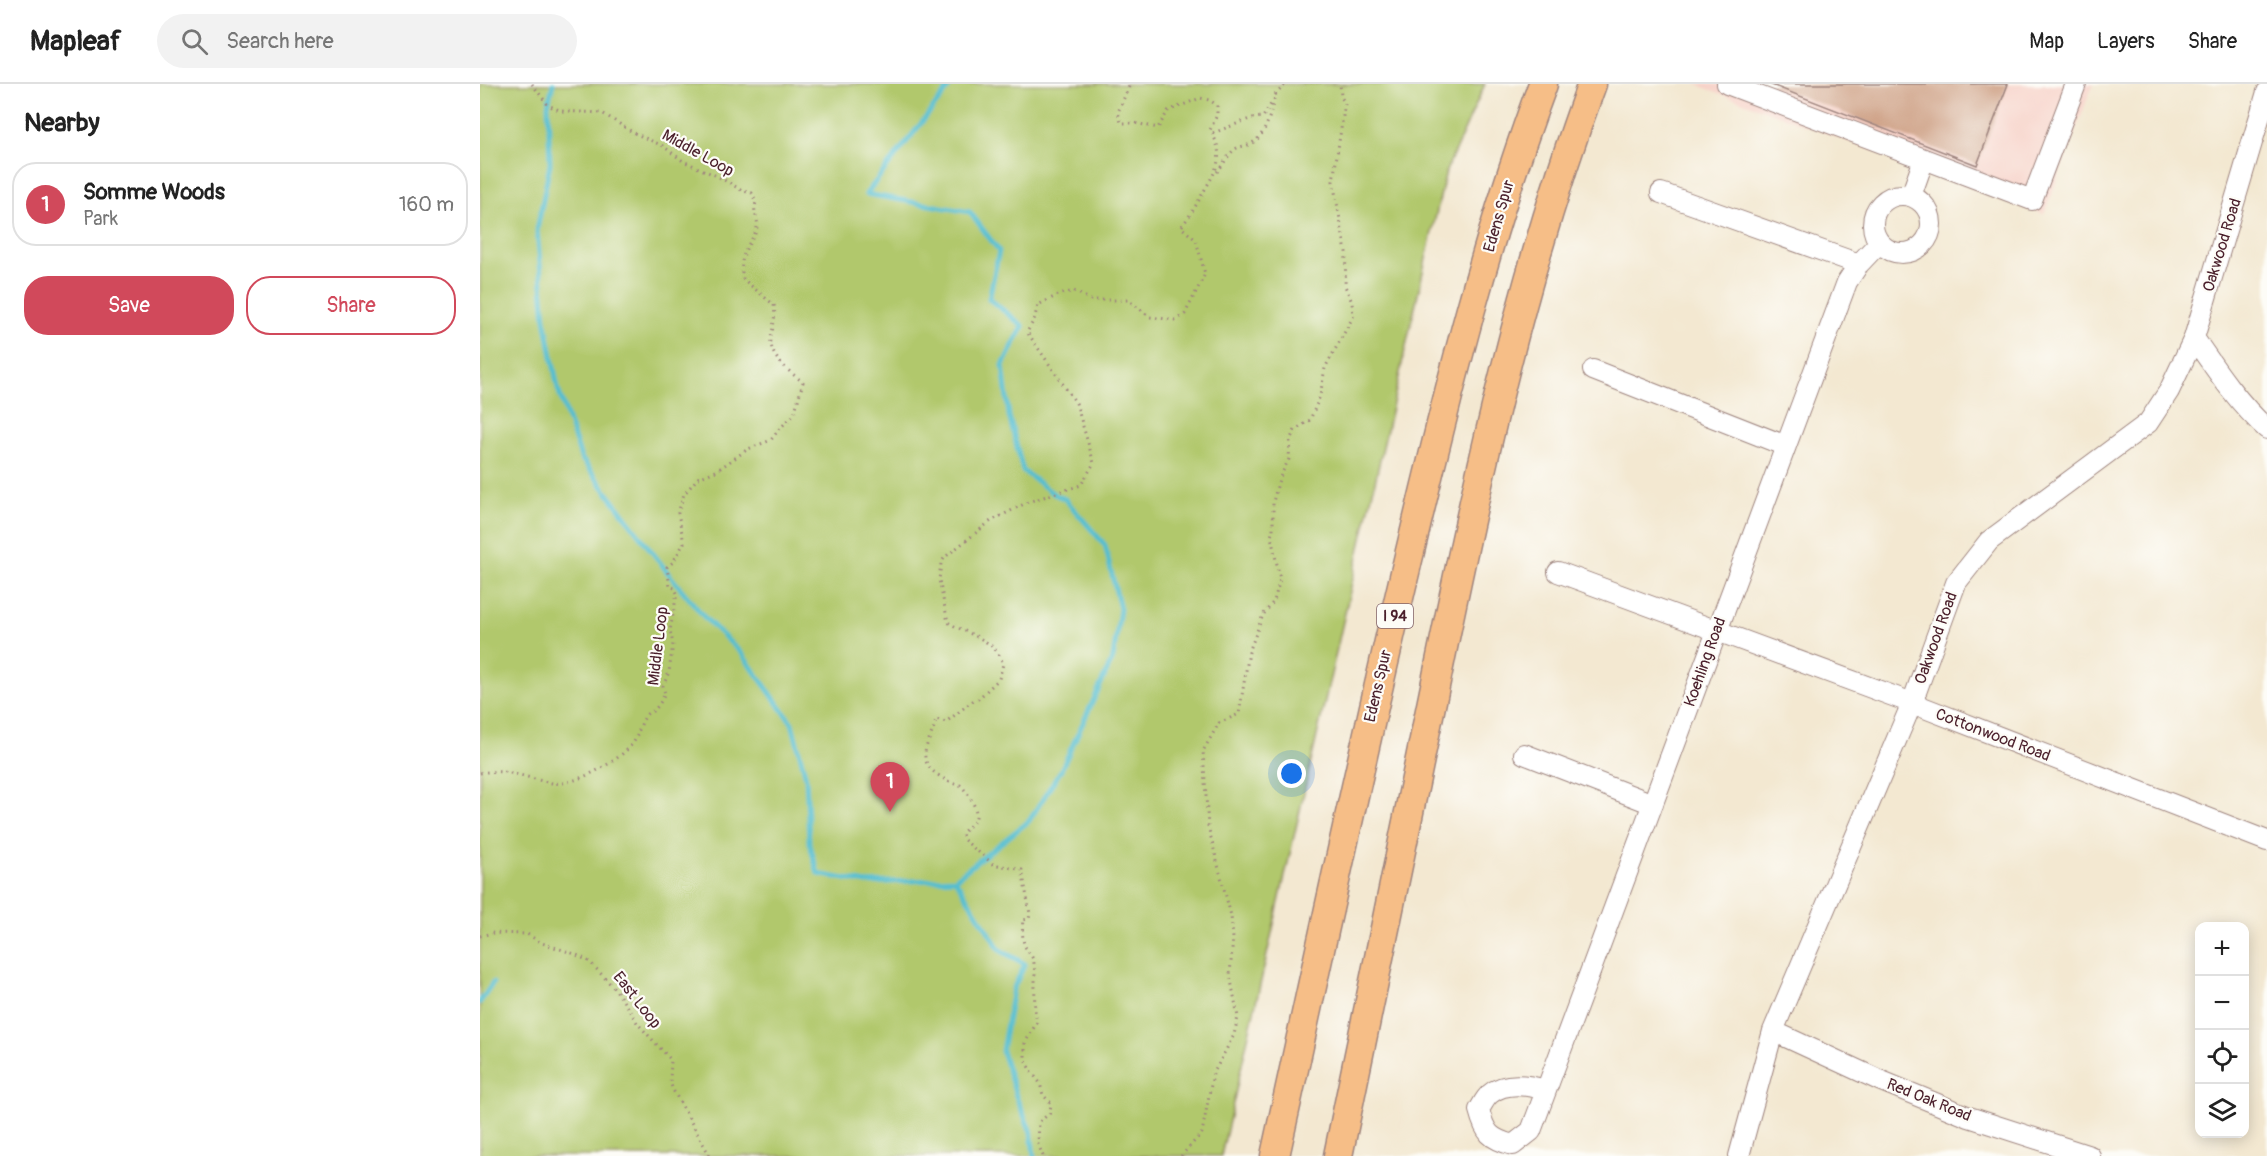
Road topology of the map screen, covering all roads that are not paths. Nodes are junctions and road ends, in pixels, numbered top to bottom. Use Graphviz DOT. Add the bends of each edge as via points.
graph roads {
  1 [pos="1543,84"];
  2 [pos="1593,84"];
  3 [pos="1727,84"];
  4 [pos="2076,84"];
  5 [pos="2267,93"];
  6 [pos="1924,159"];
  7 [pos="1661,193"];
  8 [pos="1911,196"];
  9 [pos="1879,243"];
  10 [pos="1859,264"];
  11 [pos="2194,338"];
  12 [pos="1593,370"];
  13 [pos="2267,429"];
  14 [pos="1786,446"];
  15 [pos="1558,572"];
  16 [pos="1717,630"];
  17 [pos="1912,703"];
  18 [pos="1524,754"];
  19 [pos="1653,804"];
  20 [pos="2267,841"];
  21 [pos="1773,1031"];
  22 [pos="1546,1090"];
  23 [pos="1275,1156"];
  24 [pos="1338,1156"];
  25 [pos="1739,1156"];
  26 [pos="2090,1156"];
  1 -- 23 [label="highway, Edens Spur / I 94" via="1518,150 1454,368 1373,705"];
  2 -- 24 [label="highway" via="1562,167 1468,527"];
  3 -- 6 [label="street"];
  4 -- 6 [label="street" via="2032,200"];
  5 -- 11 [label="street, Oakwood Road"];
  6 -- 8 [label="street"];
  7 -- 10 [label="street"];
  8 -- 9 [label="street" via="1887,199 1874,214 1874,234"];
  8 -- 9 [label="street" via="1927,208 1929,237 1906,254"];
  9 -- 10 [label="street, Koehling Road"];
  10 -- 14 [label="street, Koehling Road" via="1847,282"];
  11 -- 13 [label="street" via="2222,379"];
  11 -- 17 [label="street, Oakwood Road" via="2169,391 2148,423 1989,541 1956,583"];
  12 -- 14 [label="street"];
  14 -- 16 [label="street, Koehling Road"];
  15 -- 16 [label="street, Cottonwood Road"];
  16 -- 17 [label="street, Cottonwood Road"];
  16 -- 19 [label="street, Koehling Road"];
  17 -- 20 [label="street, Cottonwood Road"];
  17 -- 21 [label="street, Oakwood Road"];
  18 -- 19 [label="street"];
  19 -- 22 [label="street, Koehling Road"];
  21 -- 25 [label="street, Oakwood Road"];
  21 -- 26 [label="street, Red Oak Road" via="1969,1117"];
}
